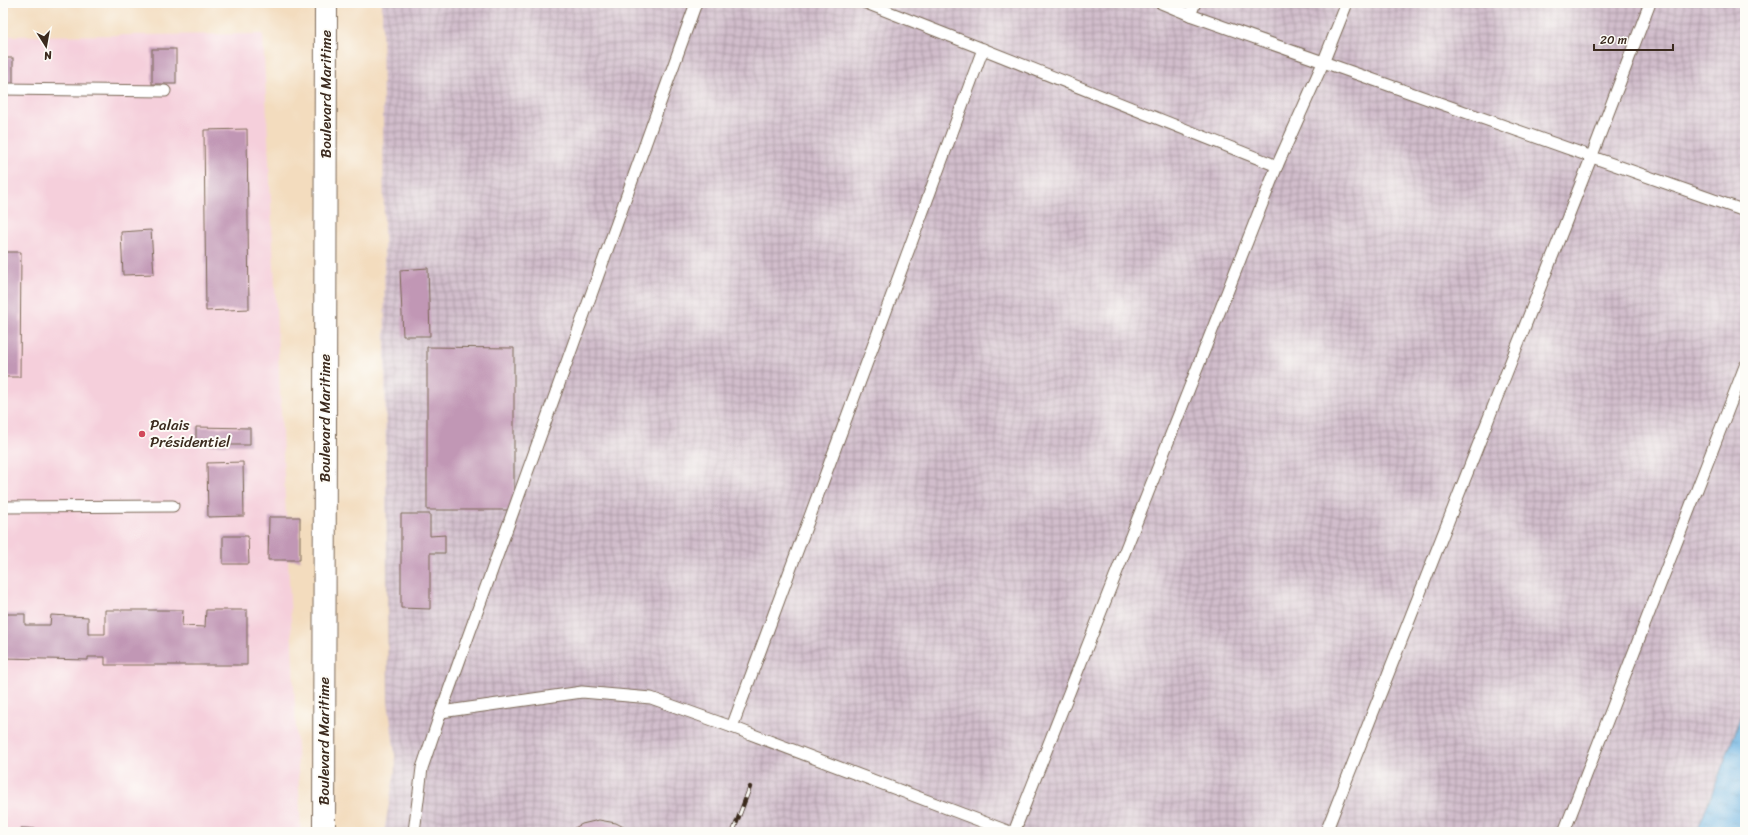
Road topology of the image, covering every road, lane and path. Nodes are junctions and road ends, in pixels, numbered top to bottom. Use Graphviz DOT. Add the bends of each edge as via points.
graph roads {
  1 [pos="326,3"];
  2 [pos="696,3"];
  3 [pos="866,3"];
  4 [pos="1161,3"];
  5 [pos="1195,3"];
  6 [pos="1347,3"];
  7 [pos="1650,3"];
  8 [pos="1190,15"];
  9 [pos="983,49"];
  10 [pos="1323,63"];
  11 [pos="3,89"];
  12 [pos="165,91"];
  13 [pos="1591,158"];
  14 [pos="1277,166"];
  15 [pos="1745,211"];
  16 [pos="1745,366"];
  17 [pos="173,506"];
  18 [pos="3,507"];
  19 [pos="441,712"];
  20 [pos="732,727"];
  21 [pos="324,832"];
  22 [pos="414,832"];
  23 [pos="1010,832"];
  24 [pos="1014,832"];
  25 [pos="1326,832"];
  26 [pos="1564,832"];
  1 -- 21 [label="street, Boulevard Maritime"];
  2 -- 19 [label="lane"];
  3 -- 9 [label="lane"];
  4 -- 8 [label="lane"];
  5 -- 8 [label="lane"];
  6 -- 10 [label="lane"];
  7 -- 13 [label="lane"];
  8 -- 10 [label="lane"];
  9 -- 14 [label="lane"];
  9 -- 20 [label="lane"];
  10 -- 13 [label="lane"];
  10 -- 14 [label="lane"];
  11 -- 12 [label="lane"];
  13 -- 15 [label="lane"];
  13 -- 25 [label="lane"];
  14 -- 24 [label="lane"];
  16 -- 26 [label="lane"];
  17 -- 18 [label="lane"];
  19 -- 20 [label="lane" via="582,692 651,698"];
  19 -- 22 [label="lane" via="422,768"];
  20 -- 23 [label="lane"];
}
